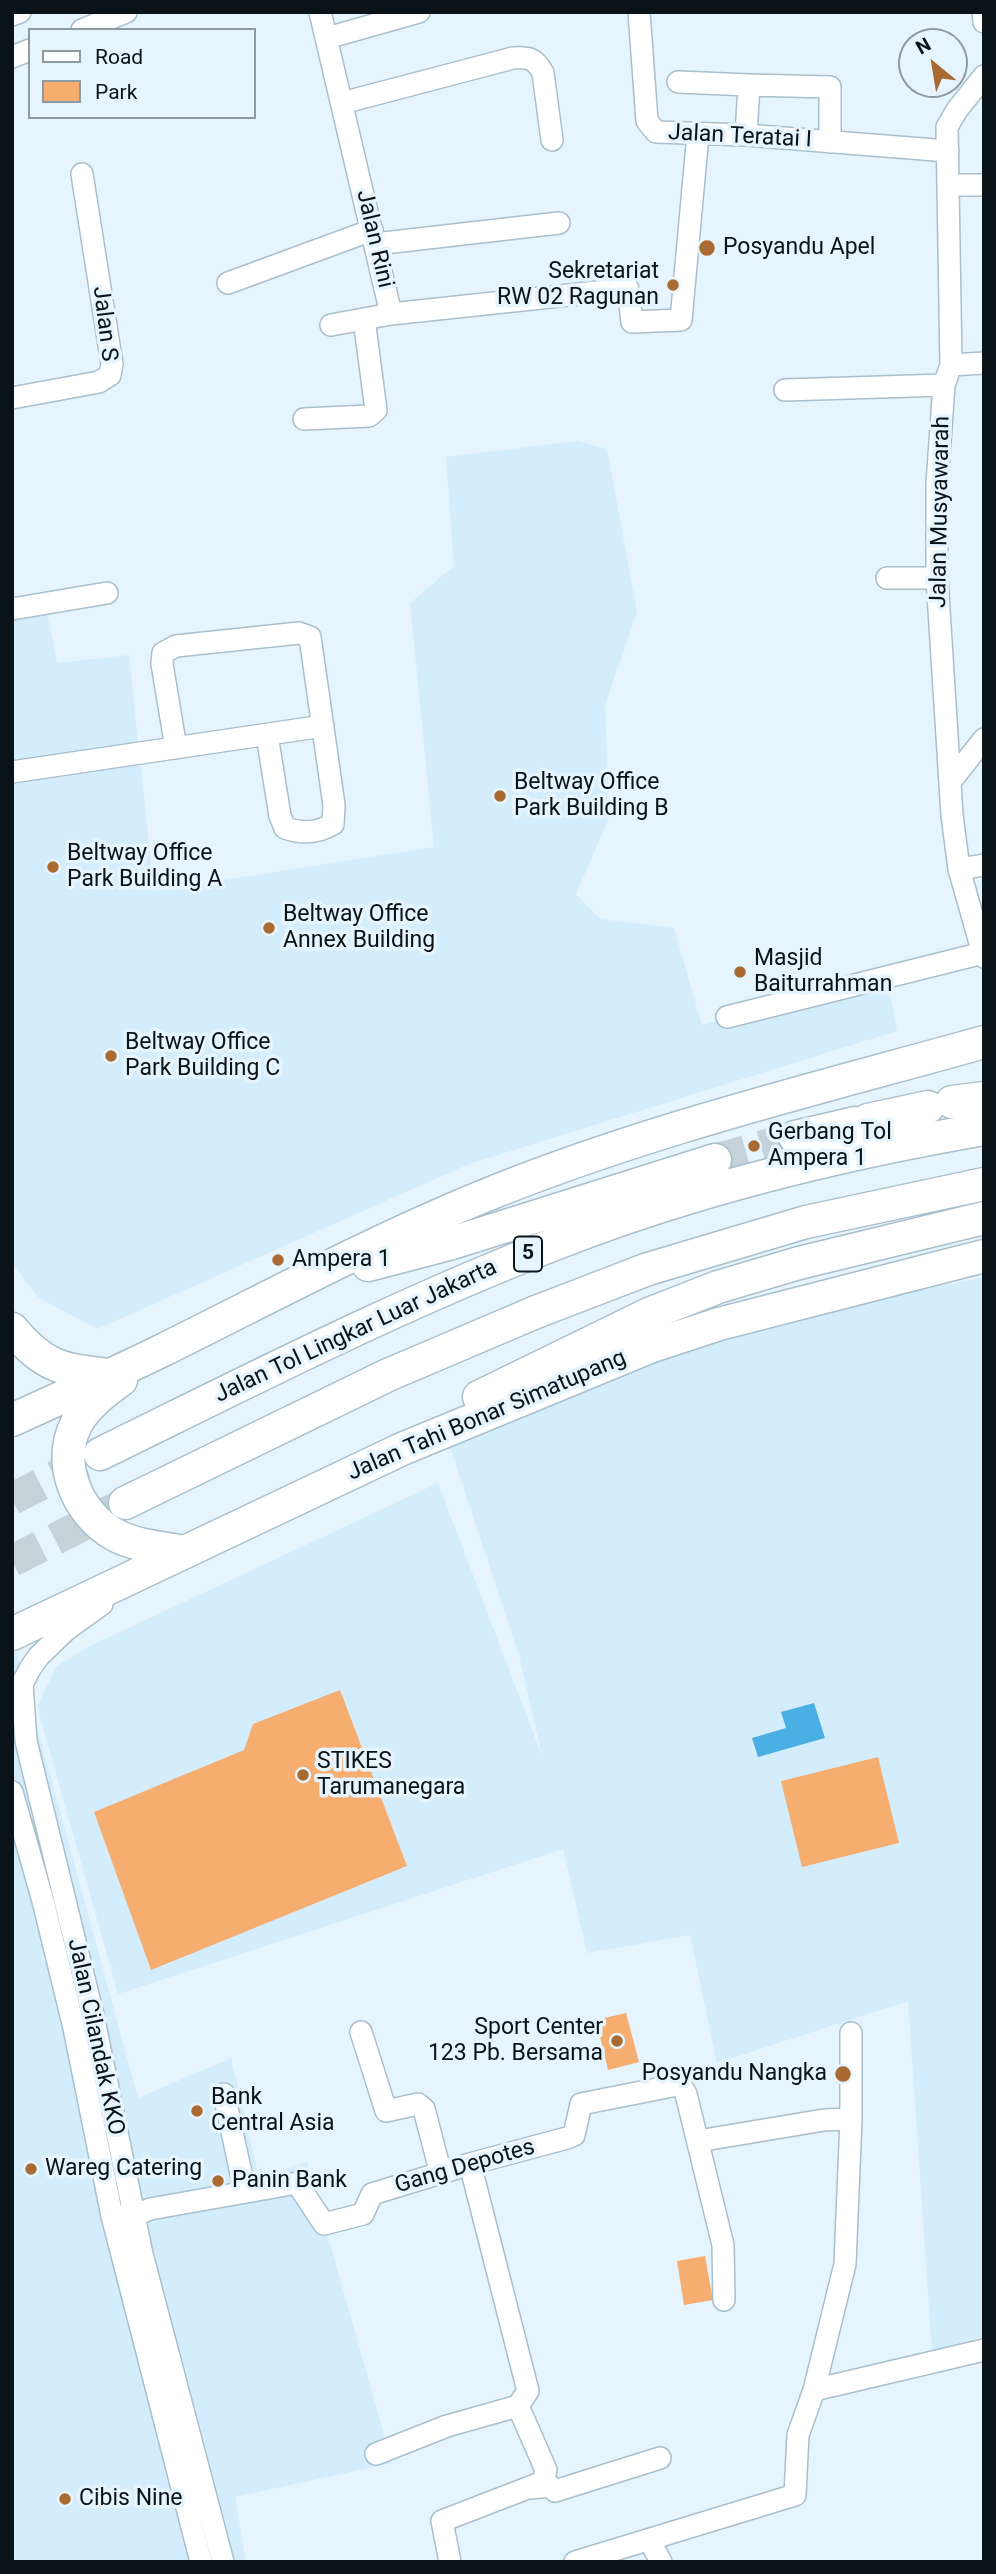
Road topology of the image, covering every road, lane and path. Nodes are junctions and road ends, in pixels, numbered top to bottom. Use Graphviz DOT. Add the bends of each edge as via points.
graph roads {
  1 [pos="20,12"];
  2 [pos="127,12"];
  3 [pos="320,12"];
  4 [pos="419,12"];
  5 [pos="639,12"];
  6 [pos="983,12"];
  7 [pos="12,15"];
  8 [pos="984,22"];
  9 [pos="87,28"];
  10 [pos="327,38"];
  11 [pos="984,76"];
  12 [pos="678,82"];
  13 [pos="749,85"];
  14 [pos="342,103"];
  15 [pos="698,134"];
  16 [pos="746,135"];
  17 [pos="552,140"];
  18 [pos="830,142"];
  19 [pos="948,151"];
  20 [pos="82,174"];
  21 [pos="984,184"];
  22 [pos="950,185"];
  23 [pos="559,223"];
  24 [pos="374,237"];
  25 [pos="228,283"];
  26 [pos="391,314"];
  27 [pos="364,319"];
  28 [pos="331,325"];
  29 [pos="984,363"];
  30 [pos="948,375"];
  31 [pos="785,390"];
  32 [pos="12,398"];
  33 [pos="304,419"];
  34 [pos="887,578"];
  35 [pos="937,578"];
  36 [pos="107,593"];
  37 [pos="12,609"];
  38 [pos="323,726"];
  39 [pos="267,735"];
  40 [pos="984,739"];
  41 [pos="176,748"];
  42 [pos="12,772"];
  43 [pos="950,782"];
  44 [pos="984,865"];
  45 [pos="959,869"];
  46 [pos="983,955"];
  47 [pos="727,1017"];
  48 [pos="984,1042"];
  49 [pos="984,1098"];
  50 [pos="984,1129"];
  51 [pos="795,1137"];
  52 [pos="716,1160"];
  53 [pos="984,1184"];
  54 [pos="984,1218"];
  55 [pos="984,1256"];
  56 [pos="286,1288"];
  57 [pos="12,1329"];
  58 [pos="158,1352"];
  59 [pos="109,1375"];
  60 [pos="12,1420"];
  61 [pos="402,1449"];
  62 [pos="100,1454"];
  63 [pos="125,1503"];
  64 [pos="185,1552"];
  65 [pos="155,1567"];
  66 [pos="12,1634"];
  67 [pos="12,1792"];
  68 [pos="360,2032"];
  69 [pos="851,2033"];
  70 [pos="224,2094"];
  71 [pos="851,2119"];
  72 [pos="698,2141"];
  73 [pos="109,2148"];
  74 [pos="470,2164"];
  75 [pos="441,2174"];
  76 [pos="245,2192"];
  77 [pos="123,2216"];
  78 [pos="133,2256"];
  79 [pos="724,2300"];
  80 [pos="984,2350"];
  81 [pos="814,2390"];
  82 [pos="518,2406"];
  83 [pos="376,2454"];
  84 [pos="660,2458"];
  85 [pos="531,2488"];
  86 [pos="650,2541"];
  87 [pos="201,2562"];
  88 [pos="223,2562"];
  89 [pos="450,2562"];
  90 [pos="575,2562"];
  91 [pos="661,2562"];
  1 -- 7 [label="street"];
  2 -- 9 [label="street"];
  3 -- 10 [label="street, Jalan Rini"];
  4 -- 10 [label="street"];
  5 -- 15 [label="street, Jalan Teratai I" via="649,125 656,132"];
  6 -- 8 [label="street"];
  10 -- 14 [label="street, Jalan Rini"];
  11 -- 19 [label="street, Jalan Musyawarah" via="951,118"];
  12 -- 13 [label="street"];
  13 -- 16 [label="street"];
  13 -- 18 [label="street" via="830,88"];
  14 -- 17 [label="street" via="528,57 542,73"];
  14 -- 24 [label="street, Jalan Rini"];
  15 -- 16 [label="street, Jalan Teratai I"];
  15 -- 26 [label="street, Jalan Rini" via="682,319 632,322 628,289"];
  16 -- 18 [label="street, Jalan Teratai I"];
  18 -- 19 [label="street, Jalan Teratai I"];
  19 -- 22 [label="street, Jalan Musyawarah"];
  20 -- 32 [label="street, Jalan S" via="110,375 99,383"];
  21 -- 22 [label="street"];
  22 -- 30 [label="street, Jalan Musyawarah"];
  23 -- 24 [label="street"];
  24 -- 25 [label="street"];
  24 -- 26 [label="street, Jalan Rini"];
  26 -- 27 [label="street"];
  27 -- 28 [label="street"];
  27 -- 33 [label="street" via="376,410 369,416"];
  29 -- 30 [label="street"];
  30 -- 31 [label="street"];
  30 -- 35 [label="street, Jalan Musyawarah" via="937,484"];
  34 -- 35 [label="street"];
  35 -- 43 [label="street, Jalan Musyawarah"];
  36 -- 37 [label="street"];
  38 -- 39 [label="street"];
  38 -- 39 [label="street" via="334,805 333,824 322,830 285,828"];
  38 -- 41 [label="street" via="310,637 299,633 176,646 163,653 162,664"];
  39 -- 41 [label="street"];
  40 -- 43 [label="street"];
  41 -- 42 [label="street"];
  43 -- 45 [label="street, Jalan Musyawarah"];
  44 -- 45 [label="street"];
  45 -- 46 [label="street, Jalan Musyawarah"];
  46 -- 47 [label="street"];
  48 -- 56 [label="highway" via="720,1114 571,1163 483,1196"];
  49 -- 51 [label="highway"];
  50 -- 62 [label="highway, Jalan Tol Lingkar Luar Jakarta / 5" via="778,1173 568,1239 361,1326"];
  52 -- 56 [label="highway" via="452,1243"];
  53 -- 63 [label="highway" via="806,1222 635,1274 388,1375"];
  54 -- 61 [label="highway" via="799,1263 683,1300 486,1392"];
  55 -- 61 [label="highway, Jalan Tahi Bonar Simatupang" via="652,1346"];
  56 -- 58 [label="highway"];
  57 -- 59 [label="highway" via="44,1360 69,1370"];
  58 -- 59 [label="highway"];
  58 -- 64 [label="highway" via="98,1397 81,1417 68,1460 75,1491 93,1518 117,1536"];
  59 -- 60 [label="highway"];
  61 -- 64 [label="highway, Jalan Tahi Bonar Simatupang"];
  64 -- 65 [label="highway, Jalan Tahi Bonar Simatupang"];
  65 -- 66 [label="highway, Jalan Tahi Bonar Simatupang"];
  65 -- 73 [label="street, Jalan Cilandak KKO" via="66,1630 39,1656 22,1684 26,1741 93,2015"];
  67 -- 73 [label="street, Jalan Cilandak KKO"];
  68 -- 75 [label="street" via="386,2111 418,2104 424,2109"];
  69 -- 71 [label="street"];
  70 -- 76 [label="street"];
  71 -- 72 [label="street"];
  71 -- 81 [label="street" via="845,2264"];
  72 -- 74 [label="street, Gang Depotes" via="682,2087 677,2085 581,2104 574,2134"];
  72 -- 79 [label="street" via="723,2245"];
  73 -- 77 [label="street, Jalan Cilandak KKO"];
  74 -- 75 [label="street, Gang Depotes"];
  74 -- 82 [label="street" via="528,2391"];
  75 -- 76 [label="street, Gang Depotes" via="372,2194 363,2214 324,2224 297,2183"];
  76 -- 77 [label="street, Gang Depotes"];
  77 -- 78 [label="street, Jalan Cilandak KKO"];
  78 -- 87 [label="street, Jalan Cilandak KKO"];
  78 -- 88 [label="street, Jalan Cilandak KKO"];
  80 -- 81 [label="street"];
  81 -- 86 [label="street" via="798,2434 795,2496"];
  82 -- 83 [label="street" via="447,2426"];
  82 -- 85 [label="street" via="546,2470 543,2482"];
  84 -- 85 [label="street" via="555,2491 550,2486"];
  85 -- 89 [label="street" via="442,2521"];
  86 -- 90 [label="street"];
  86 -- 91 [label="street"];
}
